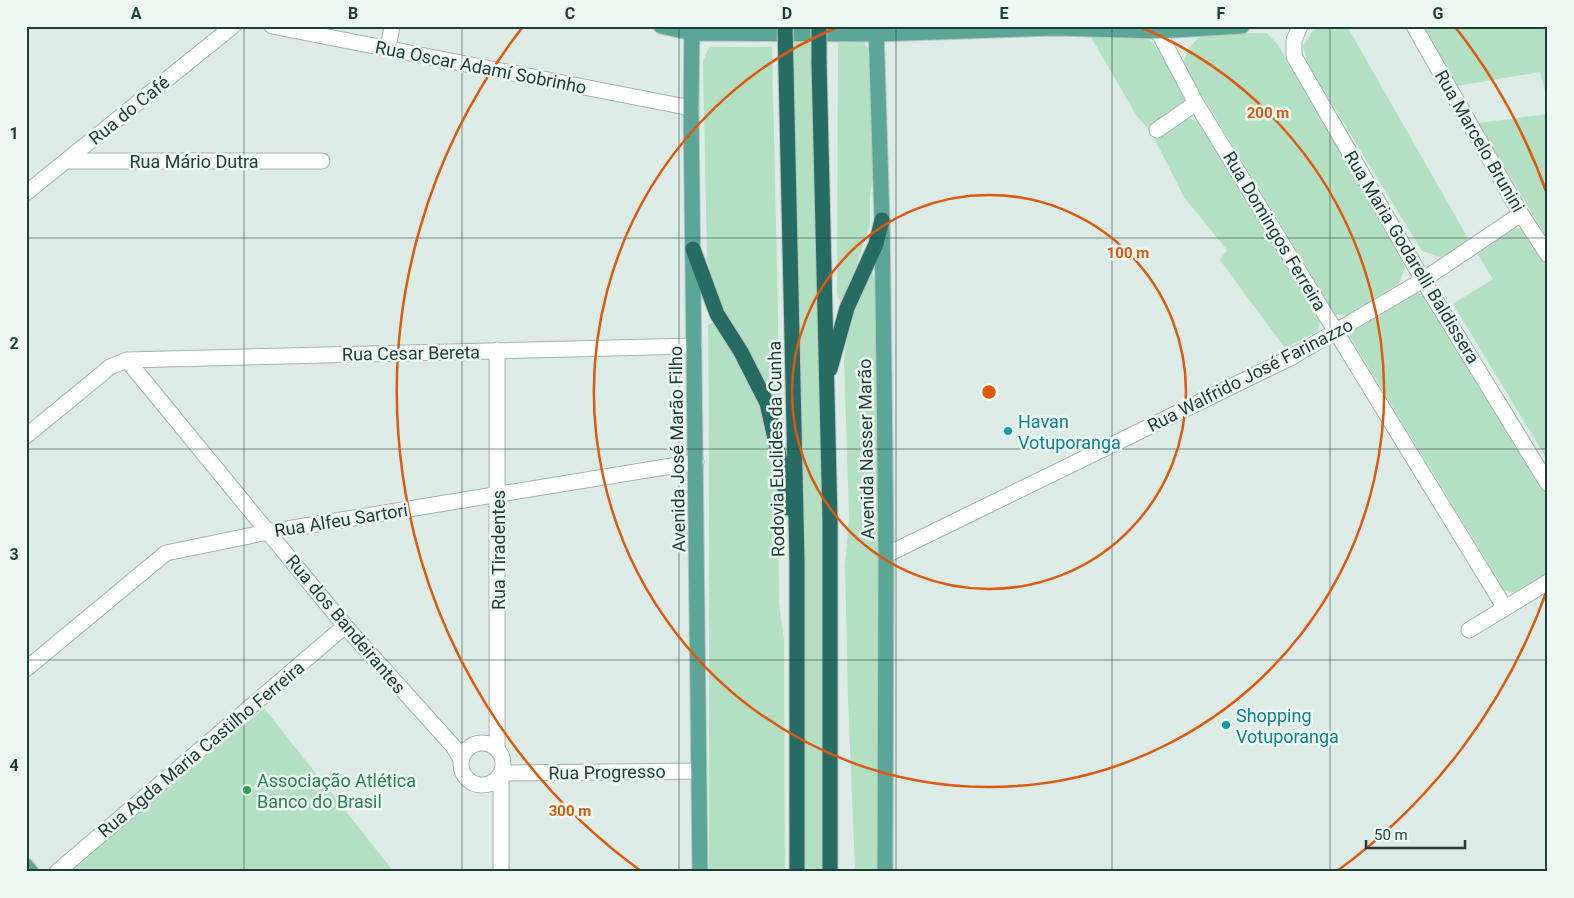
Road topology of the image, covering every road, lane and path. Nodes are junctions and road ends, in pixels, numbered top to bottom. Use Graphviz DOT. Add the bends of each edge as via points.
graph roads {
  1 [pos="232,26"];
  2 [pos="272,26"];
  3 [pos="392,26"];
  4 [pos="662,26"];
  5 [pos="785,26"];
  6 [pos="818,26"];
  7 [pos="1242,26"];
  8 [pos="1300,26"];
  9 [pos="1414,26"];
  10 [pos="1056,27"];
  11 [pos="692,30"];
  12 [pos="876,30"];
  13 [pos="1158,31"];
  14 [pos="388,49"];
  15 [pos="1196,103"];
  16 [pos="691,108"];
  17 [pos="1157,130"];
  18 [pos="66,161"];
  19 [pos="322,161"];
  20 [pos="26,193"];
  21 [pos="1521,214"];
  22 [pos="882,220"];
  23 [pos="693,249"];
  24 [pos="1548,256"];
  25 [pos="1423,280"];
  26 [pos="1336,332"];
  27 [pos="694,346"];
  28 [pos="497,350"];
  29 [pos="127,360"];
  30 [pos="826,385"];
  31 [pos="26,436"];
  32 [pos="696,462"];
  33 [pos="1548,484"];
  34 [pos="498,495"];
  35 [pos="268,532"];
  36 [pos="886,555"];
  37 [pos="797,561"];
  38 [pos="1548,582"];
  39 [pos="1505,608"];
  40 [pos="345,626"];
  41 [pos="1469,630"];
  42 [pos="26,669"];
  43 [pos="461,751"];
  44 [pos="503,767"];
  45 [pos="699,771"];
  46 [pos="26,866"];
  47 [pos="31,872"];
  48 [pos="57,872"];
  49 [pos="501,872"];
  50 [pos="700,872"];
  51 [pos="797,872"];
  52 [pos="830,872"];
  53 [pos="884,872"];
  1 -- 18 [label="street, Rua do Café"];
  2 -- 14 [label="street, Rua Oscar Adamí Sobrinho"];
  3 -- 14 [label="street"];
  4 -- 11 [label="main road"];
  5 -- 37 [label="highway, Rodovia Euclides da Cunha, bridge"];
  6 -- 30 [label="highway, bridge"];
  7 -- 13 [label="main road"];
  8 -- 25 [label="street, Rua Maria Godarelli Baldissera" via="1294,40 1294,56"];
  9 -- 21 [label="street, Rua Marcelo Brunini"];
  10 -- 12 [label="main road"];
  10 -- 13 [label="main road"];
  11 -- 12 [label="main road"];
  11 -- 16 [label="main road, Avenida José Marão Filho"];
  12 -- 22 [label="main road, Avenida Nasser Marão"];
  13 -- 15 [label="street, Rua Domingos Ferreira"];
  14 -- 16 [label="street, Rua Oscar Adamí Sobrinho"];
  15 -- 17 [label="street"];
  15 -- 26 [label="street, Rua Domingos Ferreira"];
  16 -- 23 [label="main road, Avenida José Marão Filho"];
  18 -- 19 [label="street, Rua Mário Dutra"];
  18 -- 20 [label="street, Rua do Café"];
  21 -- 24 [label="street, Rua Marcelo Brunini"];
  21 -- 25 [label="street, Rua Walfrido José Farinazzo"];
  22 -- 30 [label="highway" via="876,244 848,308"];
  22 -- 36 [label="main road, Avenida Nasser Marão"];
  23 -- 27 [label="main road, Avenida José Marão Filho"];
  23 -- 37 [label="highway" via="717,314 768,403"];
  25 -- 26 [label="street, Rua Walfrido José Farinazzo"];
  25 -- 33 [label="street, Rua Maria Godarelli Baldissera"];
  26 -- 36 [label="street, Rua Walfrido José Farinazzo" via="1292,357"];
  26 -- 39 [label="street, Rua Domingos Ferreira"];
  27 -- 28 [label="street, Rua Cesar Bereta"];
  27 -- 32 [label="main road, Avenida José Marão Filho"];
  28 -- 29 [label="street, Rua Cesar Bereta"];
  28 -- 34 [label="street, Rua Tiradentes"];
  29 -- 31 [label="street" via="110,366"];
  29 -- 35 [label="street, Rua dos Bandeirantes"];
  30 -- 52 [label="highway" via="830,520"];
  32 -- 34 [label="street, Rua Alfeu Sartori"];
  32 -- 45 [label="main road, Avenida José Marão Filho"];
  34 -- 35 [label="street, Rua Alfeu Sartori"];
  34 -- 44 [label="street, Rua Tiradentes"];
  35 -- 40 [label="street, Rua dos Bandeirantes"];
  35 -- 42 [label="street, Rua Alfeu Sartori" via="166,554"];
  36 -- 53 [label="main road, Avenida Nasser Marão"];
  37 -- 51 [label="highway, Rodovia Euclides da Cunha"];
  38 -- 39 [label="street"];
  39 -- 41 [label="street"];
  40 -- 43 [label="street, Rua dos Bandeirantes"];
  40 -- 48 [label="street, Rua Agda Maria Castilho Ferreira"];
  43 -- 44 [label="street" via="474,744 489,744"];
  43 -- 44 [label="street" via="462,771 474,784 492,783"];
  44 -- 45 [label="street, Rua Progresso"];
  44 -- 49 [label="street, Rua Tiradentes"];
  45 -- 50 [label="main road, Avenida José Marão Filho"];
  46 -- 47 [label="main road"];
}
